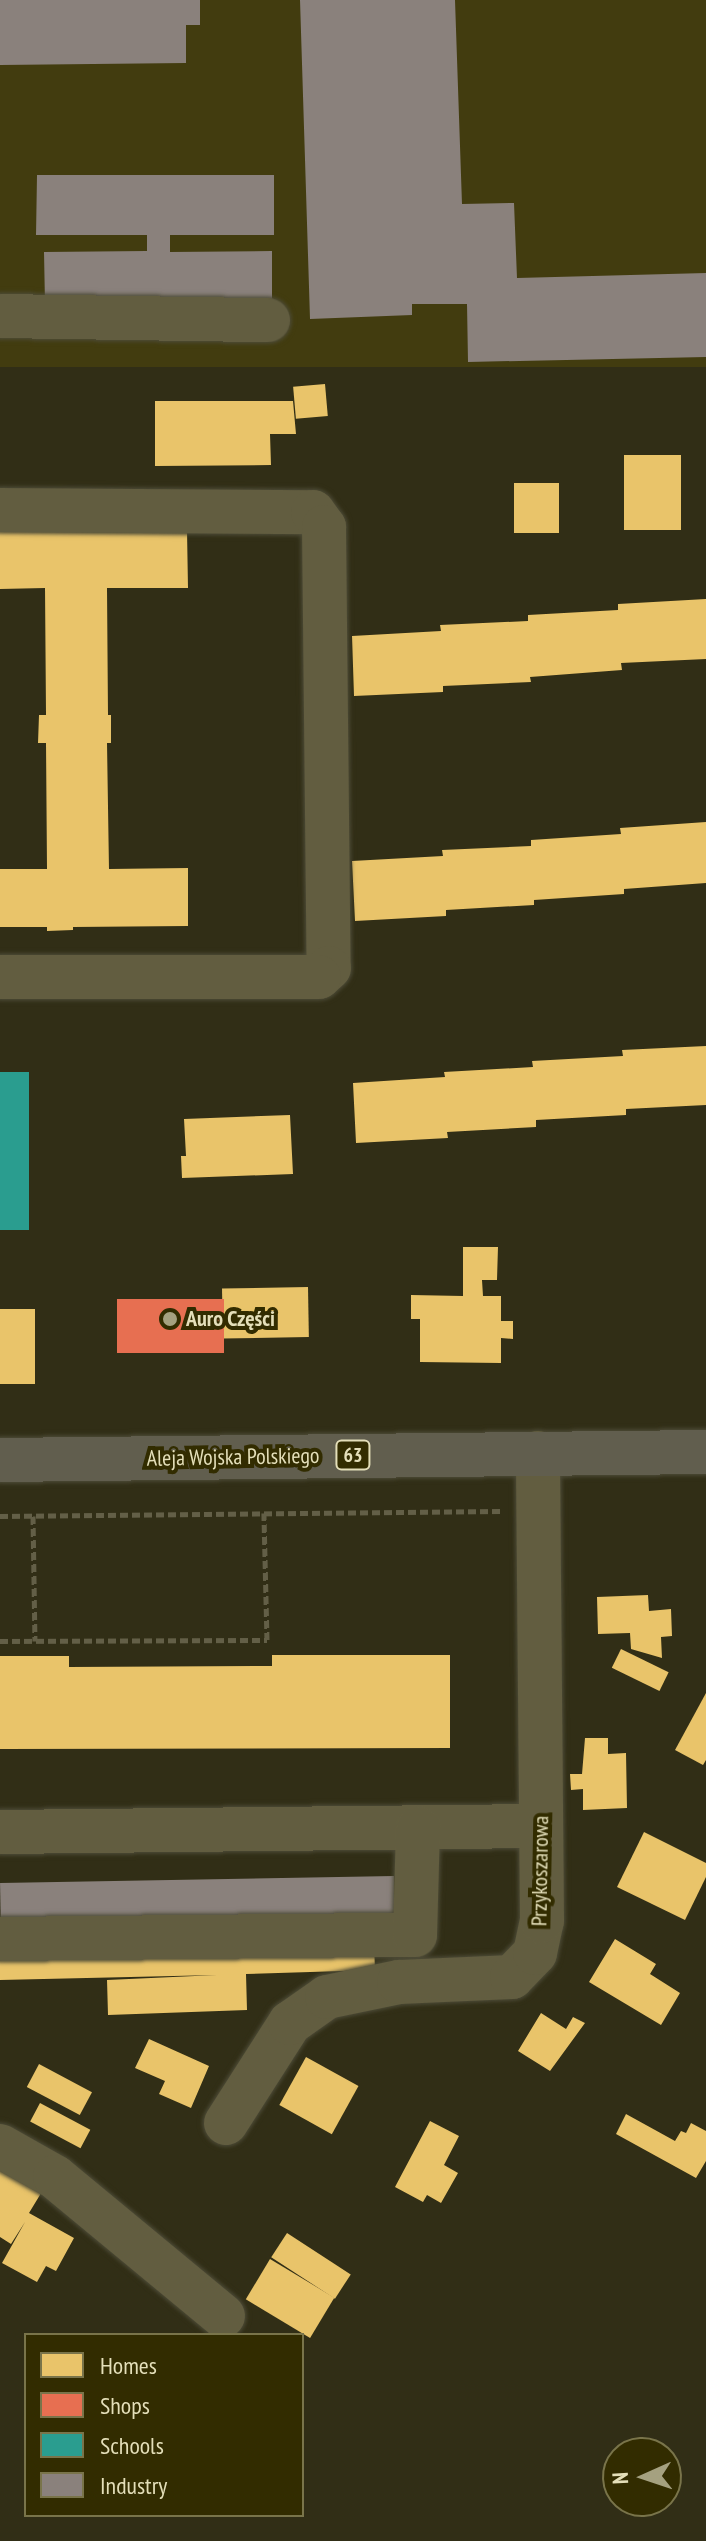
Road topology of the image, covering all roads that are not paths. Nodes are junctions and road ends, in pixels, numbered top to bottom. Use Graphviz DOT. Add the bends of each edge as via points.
graph roads {
  1 [pos="0,316"];
  2 [pos="268,320"];
  3 [pos="0,510"];
  4 [pos="0,977"];
  5 [pos="706,1452"];
  6 [pos="538,1453"];
  7 [pos="0,1460"];
  8 [pos="541,1826"];
  9 [pos="418,1828"];
  10 [pos="0,1832"];
  11 [pos="0,1939"];
  12 [pos="226,2123"];
  13 [pos="0,2146"];
  14 [pos="223,2316"];
  1 -- 2 [label="street"];
  3 -- 4 [label="street" via="313,512 324,527 329,968 319,977"];
  5 -- 6 [label="main road, Aleja Wojska Polskiego / 63"];
  6 -- 7 [label="main road, Aleja Wojska Polskiego / 63"];
  6 -- 8 [label="street, Przykoszarowa"];
  8 -- 9 [label="street"];
  8 -- 12 [label="street, Przykoszarowa" via="542,1921 535,1953 512,1977 399,1982 327,1997 290,2023"];
  9 -- 10 [label="street"];
  9 -- 11 [label="street" via="415,1935"];
  13 -- 14 [label="street" via="55,2177"];
}
